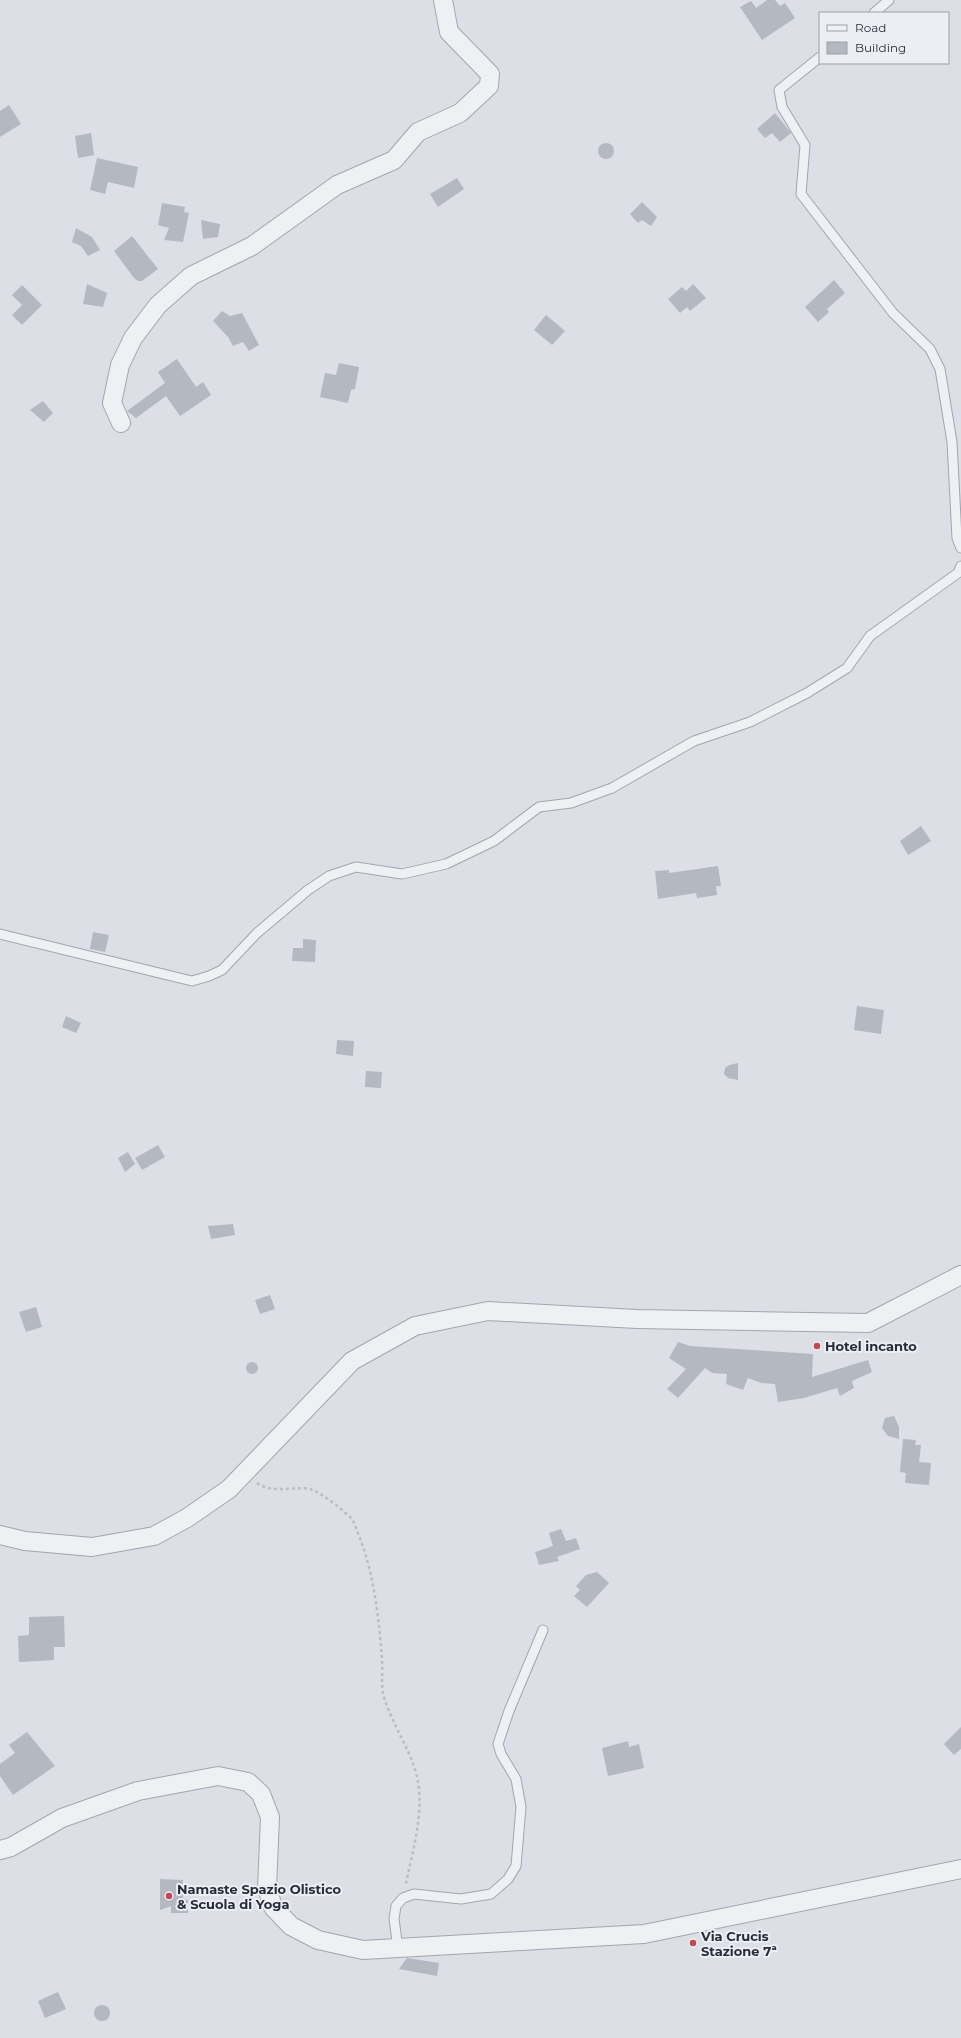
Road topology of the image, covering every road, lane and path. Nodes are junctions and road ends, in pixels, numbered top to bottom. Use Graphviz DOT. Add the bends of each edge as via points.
graph roads {
  1 [pos="443,0"];
  2 [pos="889,0"];
  3 [pos="875,12"];
  4 [pos="819,58"];
  5 [pos="121,423"];
  6 [pos="961,548"];
  7 [pos="961,566"];
  8 [pos="0,934"];
  9 [pos="961,1275"];
  10 [pos="244,1472"];
  11 [pos="0,1535"];
  12 [pos="544,1630"];
  13 [pos="0,1850"];
  14 [pos="961,1869"];
  15 [pos="403,1898"];
  16 [pos="398,1948"];
  1 -- 5 [label="street" via="449,32 490,74 490,86 460,113 418,132 394,160 337,185 252,246 191,276 158,304 133,338 120,364 112,403"];
  2 -- 3 [label="lane"];
  4 -- 6 [label="lane" via="779,90 782,107 805,145 801,194 893,313 930,349 940,369 952,442 957,538"];
  7 -- 8 [label="lane" via="958,572 870,636 847,668 807,693 750,722 694,741 612,788 571,803 539,806 494,841 446,864 402,874 356,867 330,876 308,890 257,933 222,970 209,976 192,981"];
  9 -- 10 [label="street" via="868,1323 637,1319 488,1311 415,1326 352,1361"];
  10 -- 11 [label="street" via="229,1489 187,1518 154,1536 92,1546 25,1541"];
  10 -- 15 [label="path" via="262,1486 285,1490 311,1490 332,1502 352,1520 363,1545 376,1601 382,1691 410,1755 419,1788 417,1828"];
  12 -- 15 [label="lane" via="509,1711 498,1744 500,1754 516,1779 522,1807 516,1866 508,1878 491,1894 461,1898 414,1894"];
  13 -- 16 [label="street" via="11,1847 62,1818 138,1791 218,1776 248,1782 261,1794 270,1817 267,1888 273,1907 291,1926 318,1940 363,1950"];
  14 -- 16 [label="street" via="644,1934"];
  15 -- 16 [label="lane" via="396,1906 394,1919"];
}
